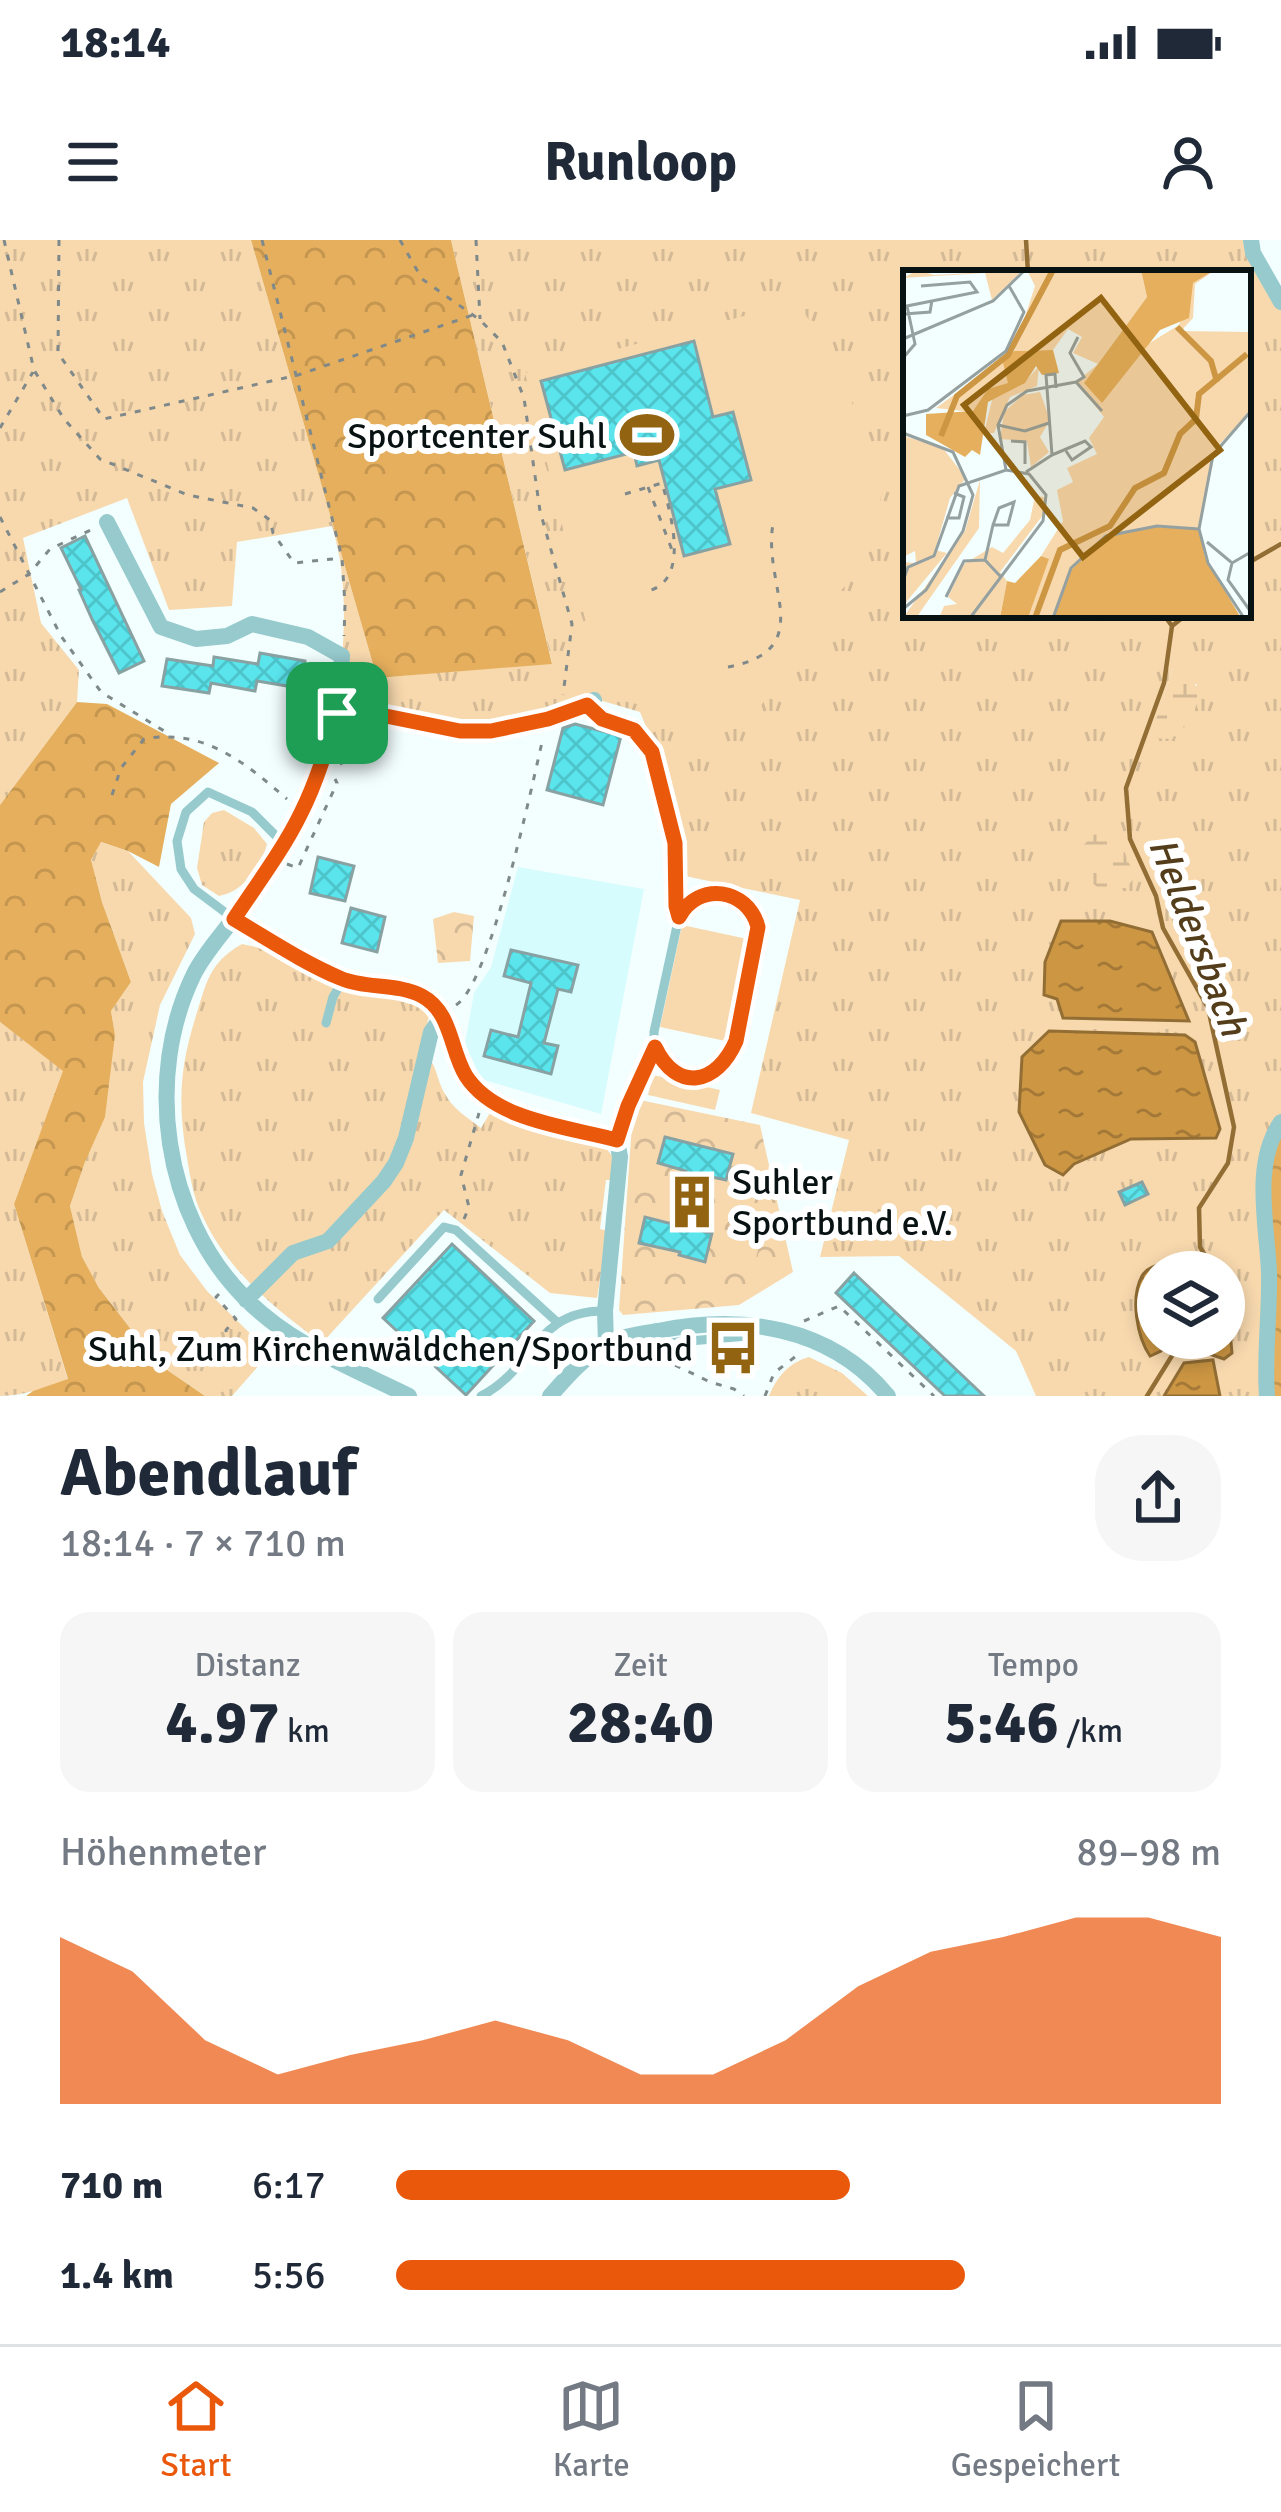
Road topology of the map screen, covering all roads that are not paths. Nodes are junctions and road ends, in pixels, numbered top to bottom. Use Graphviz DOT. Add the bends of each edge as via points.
graph roads {
  1 [pos="1251,240"];
  2 [pos="1281,302"];
  3 [pos="107,522"];
  4 [pos="590,702"];
  5 [pos="337,713"];
  6 [pos="284,844"];
  7 [pos="679,917"];
  8 [pos="234,919"];
  9 [pos="343,980"];
  10 [pos="442,1015"];
  11 [pos="326,1023"];
  12 [pos="655,1047"];
  13 [pos="1281,1122"];
  14 [pos="617,1140"];
  15 [pos="378,1299"];
  16 [pos="246,1300"];
  17 [pos="605,1311"];
  18 [pos="557,1322"];
  19 [pos="606,1344"];
  20 [pos="556,1393"];
  21 [pos="409,1396"];
  22 [pos="481,1396"];
  23 [pos="889,1396"];
  24 [pos="1267,1396"];
  1 -- 2 [label="street"];
  3 -- 5 [label="street" via="161,627 196,639 251,624 342,656"];
  4 -- 5 [label="street" via="491,731"];
  4 -- 7 [label="lane" via="652,752 675,843"];
  5 -- 6 [label="street"];
  6 -- 8 [label="street"];
  6 -- 8 [label="lane" via="252,812 208,792 186,812 177,841 181,869"];
  7 -- 12 [label="lane"];
  7 -- 12 [label="lane" via="698,897 721,892 747,906 758,927 736,1041 720,1068 705,1076 674,1073"];
  8 -- 9 [label="street"];
  8 -- 16 [label="street" via="196,969 165,1078 176,1171 194,1224"];
  9 -- 10 [label="street" via="419,994"];
  9 -- 11 [label="lane"];
  10 -- 14 [label="street" via="464,1074 483,1096 512,1112"];
  10 -- 16 [label="street" via="406,1138 384,1181 328,1241 292,1253"];
  12 -- 14 [label="lane"];
  13 -- 24 [label="street" via="1264,1188"];
  14 -- 17 [label="street"];
  15 -- 18 [label="lane" via="444,1227"];
  16 -- 21 [label="street" via="296,1339"];
  17 -- 18 [label="lane" via="580,1310"];
  17 -- 19 [label="street"];
  18 -- 22 [label="lane"];
  19 -- 20 [label="street"];
  19 -- 23 [label="street" via="723,1322 772,1329 816,1342"];
}
